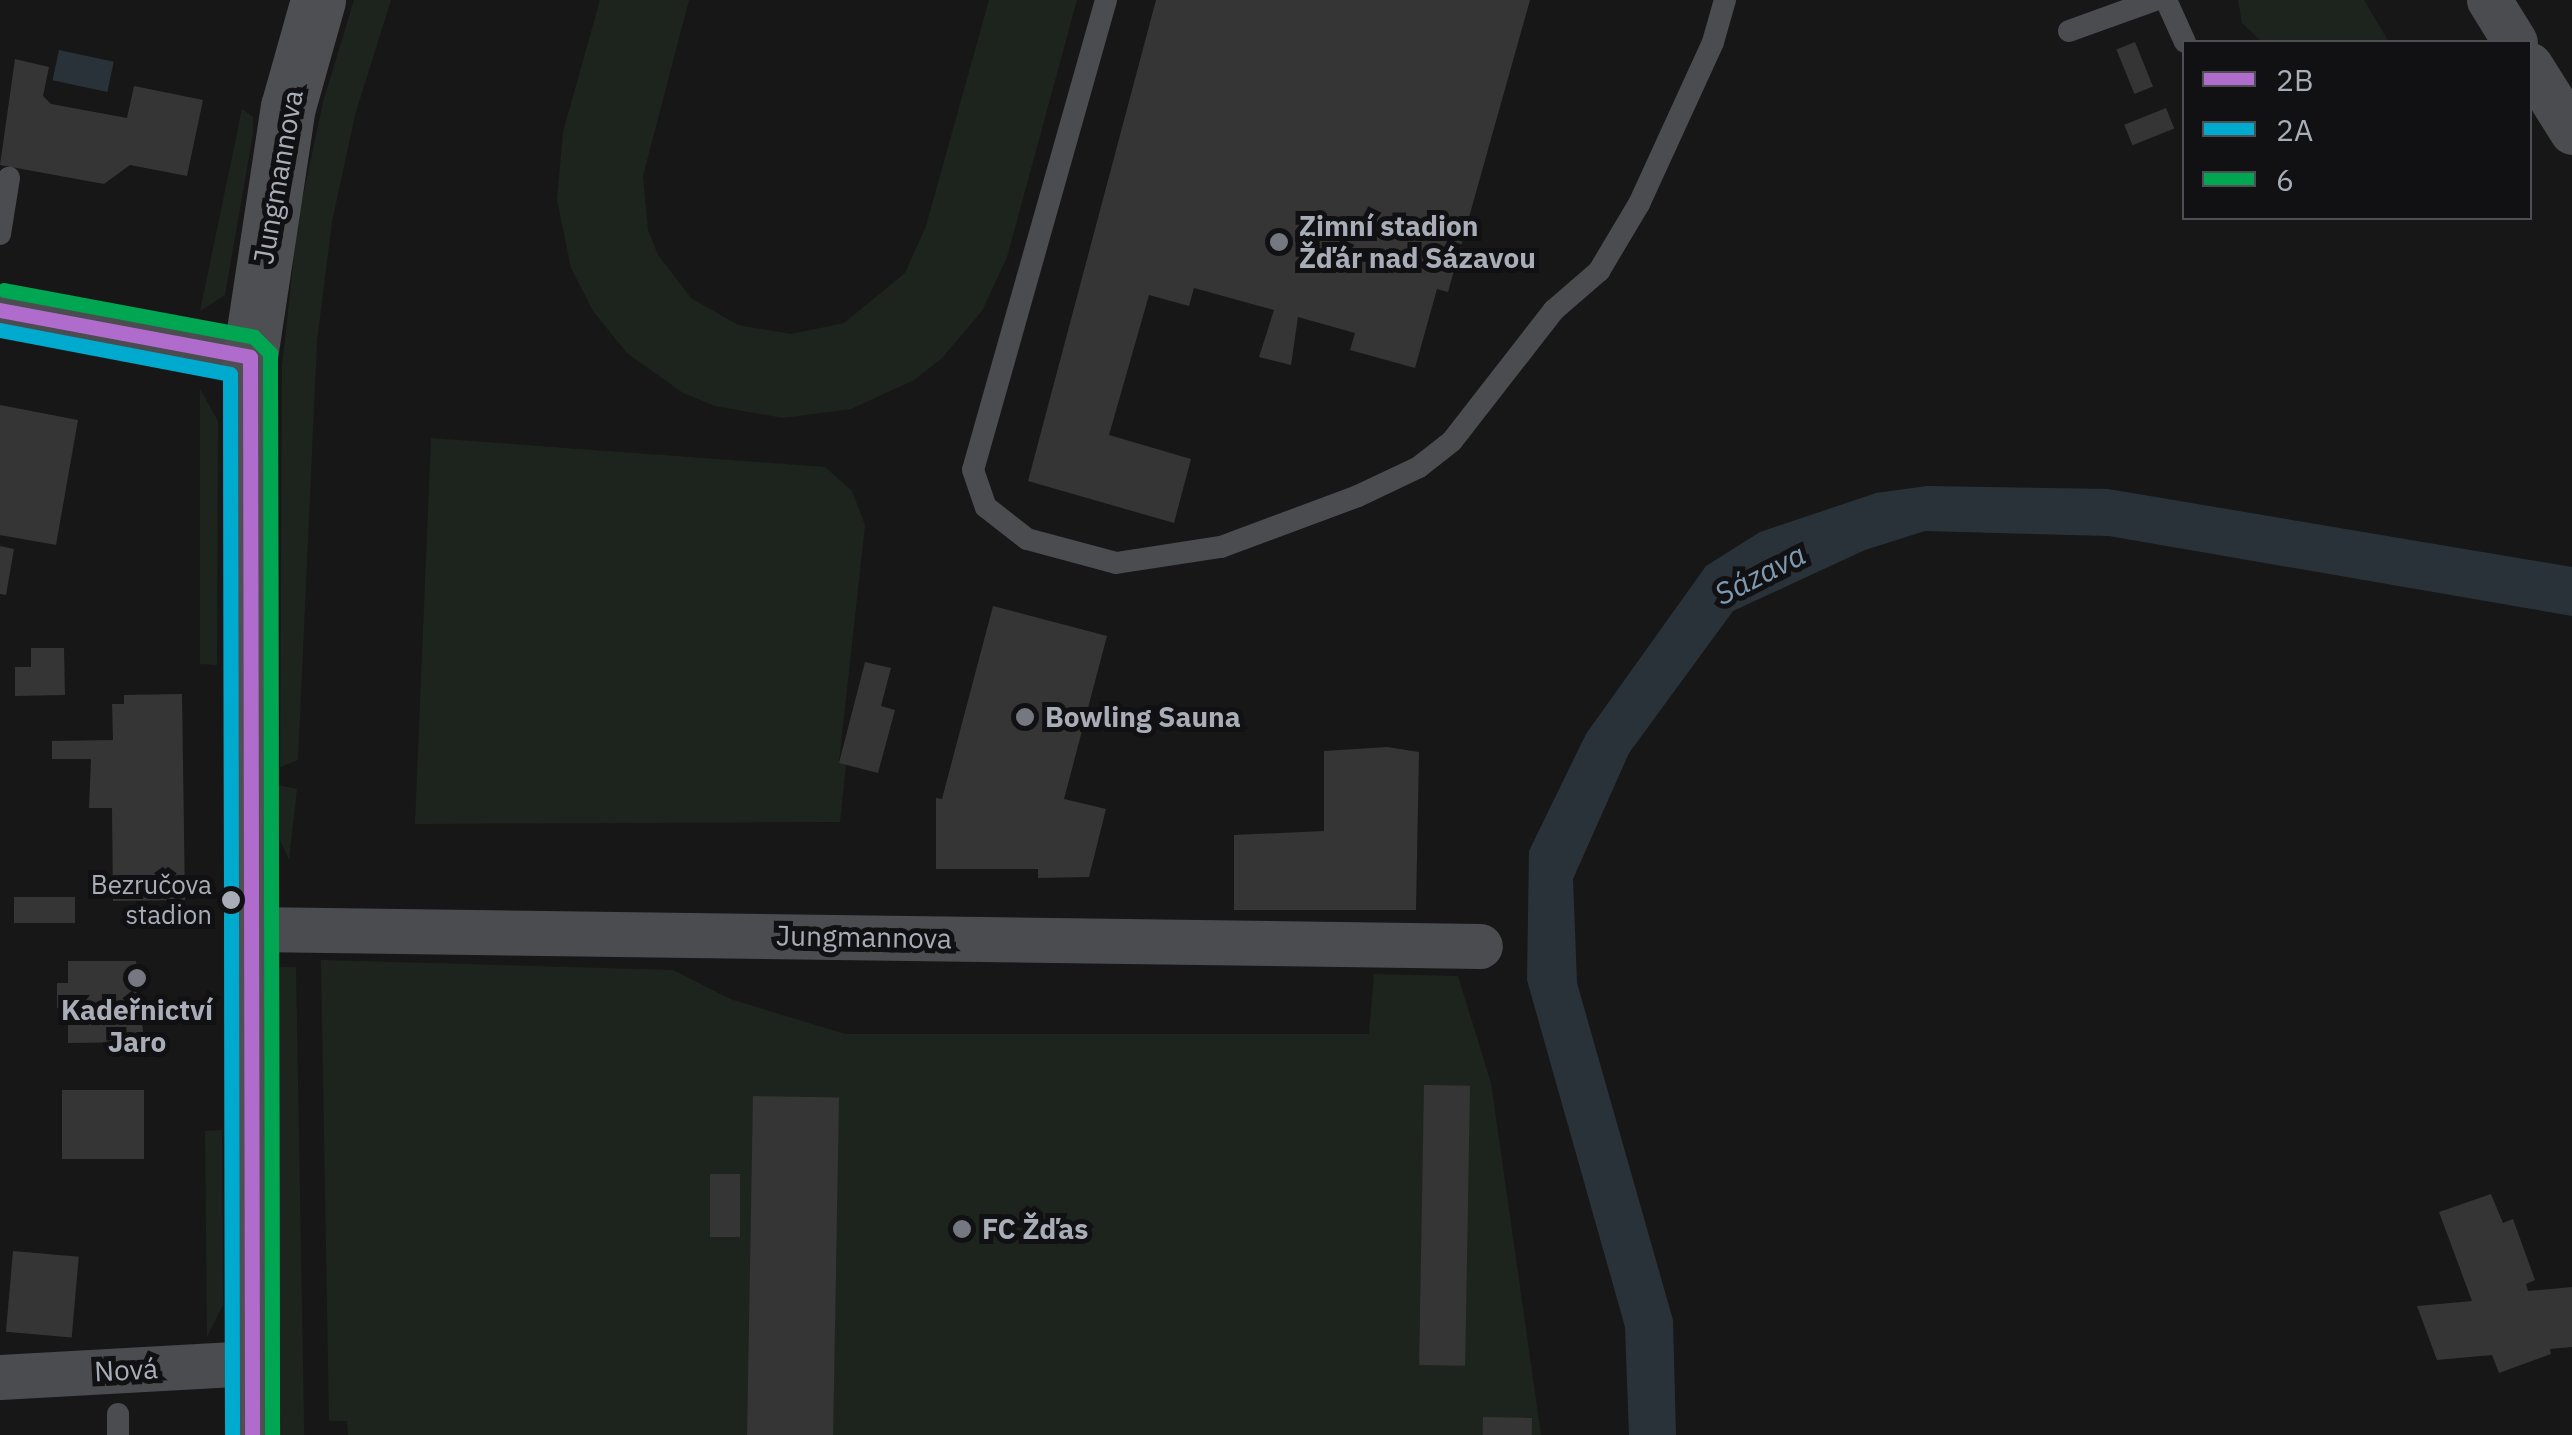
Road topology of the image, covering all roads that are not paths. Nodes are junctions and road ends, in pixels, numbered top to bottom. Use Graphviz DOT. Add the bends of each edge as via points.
graph roads {
  1 [pos="318,0"];
  2 [pos="1106,0"];
  3 [pos="1725,0"];
  4 [pos="2155,0"];
  5 [pos="2166,0"];
  6 [pos="2489,0"];
  7 [pos="2069,31"];
  8 [pos="2183,40"];
  9 [pos="2515,40"];
  10 [pos="2532,68"];
  11 [pos="2572,132"];
  12 [pos="9,178"];
  13 [pos="0,234"];
  14 [pos="0,310"];
  15 [pos="250,357"];
  16 [pos="249,929"];
  17 [pos="1480,946"];
  18 [pos="252,1363"];
  19 [pos="0,1376"];
  20 [pos="252,1435"];
  1 -- 15 [label="main road, Jungmannova" via="288,107"];
  2 -- 3 [label="lane" via="973,470 986,506 1026,539 1116,563 1221,547 1419,468 1452,440 1554,310 1599,271 1639,204 1713,42"];
  4 -- 7 [label="lane"];
  5 -- 8 [label="lane"];
  6 -- 9 [label="street"];
  10 -- 11 [label="street"];
  12 -- 13 [label="lane"];
  14 -- 15 [label="street"];
  15 -- 16 [label="main road, Jungmannova"];
  16 -- 17 [label="street, Jungmannova"];
  16 -- 18 [label="main road, Jungmannova"];
  18 -- 19 [label="street, Nová"];
  18 -- 20 [label="main road, Jungmannova"];
}
